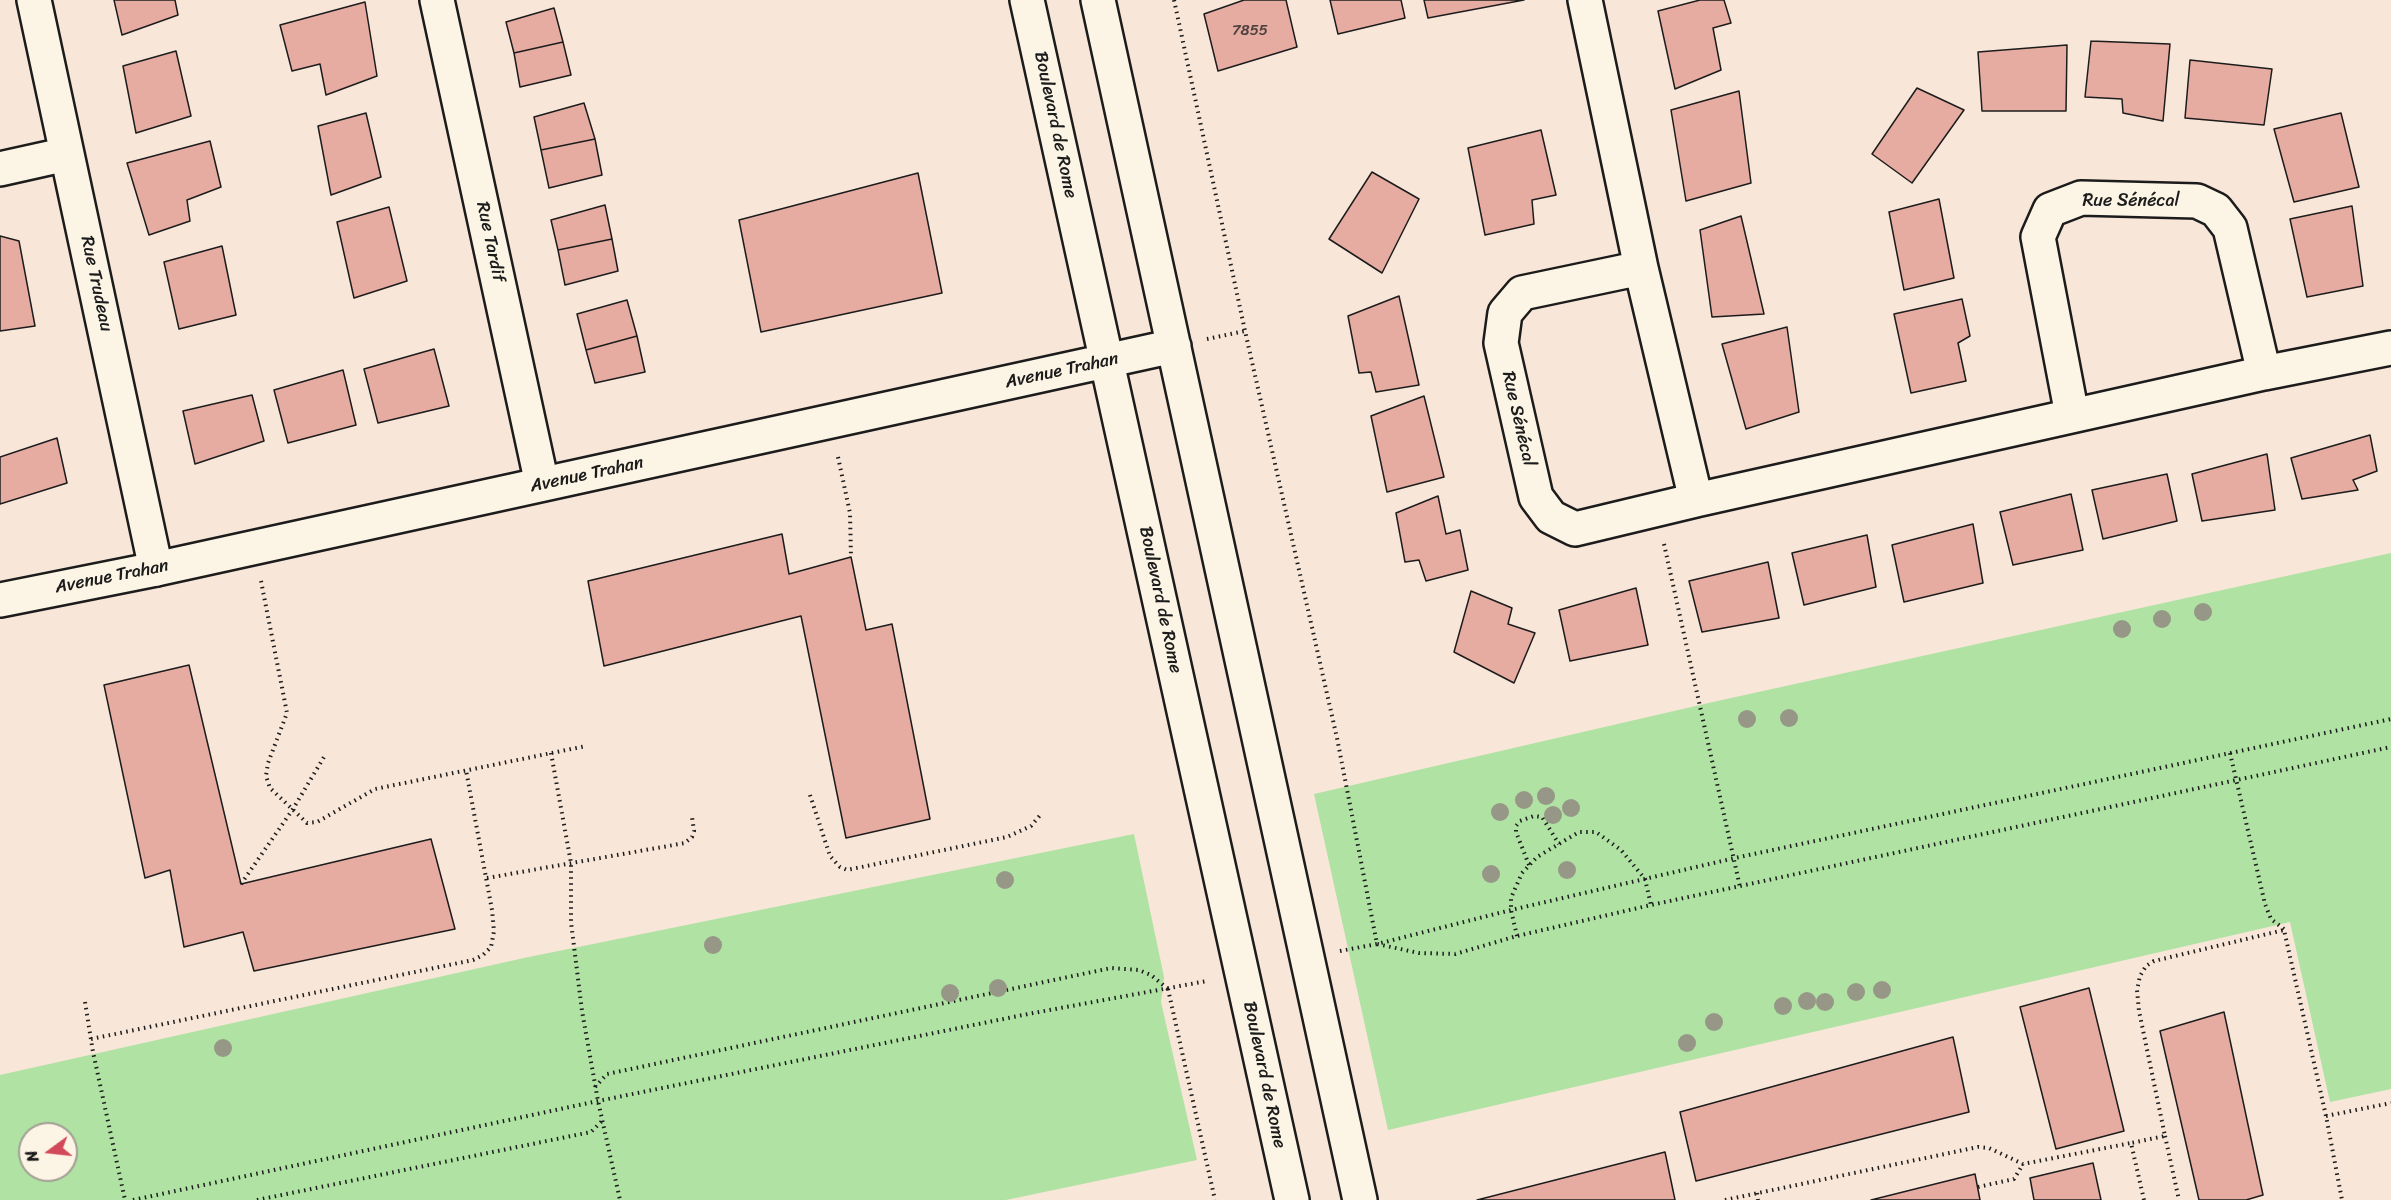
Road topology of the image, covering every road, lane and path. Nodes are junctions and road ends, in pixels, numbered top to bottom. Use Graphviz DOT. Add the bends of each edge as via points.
graph roads {
  1 [pos="34,0"];
  2 [pos="437,0"];
  3 [pos="1028,0"];
  4 [pos="1098,0"];
  5 [pos="1174,0"];
  6 [pos="1586,0"];
  7 [pos="67,154"];
  8 [pos="0,169"];
  9 [pos="1641,268"];
  10 [pos="1174,346"];
  11 [pos="2391,348"];
  12 [pos="1107,361"];
  13 [pos="2264,373"];
  14 [pos="2072,415"];
  15 [pos="838,454"];
  16 [pos="542,484"];
  17 [pos="1696,500"];
  18 [pos="1662,538"];
  19 [pos="850,557"];
  20 [pos="156,569"];
  21 [pos="260,580"];
  22 [pos="0,600"];
  23 [pos="2391,719"];
  24 [pos="586,746"];
  25 [pos="2391,747"];
  26 [pos="551,753"];
  27 [pos="2230,753"];
  28 [pos="324,757"];
  29 [pos="466,770"];
  30 [pos="2236,780"];
  31 [pos="810,795"];
  32 [pos="293,809"];
  33 [pos="1042,813"];
  34 [pos="692,817"];
  35 [pos="1559,844"];
  36 [pos="1735,858"];
  37 [pos="572,863"];
  38 [pos="1529,865"];
  39 [pos="487,878"];
  40 [pos="1645,879"];
  41 [pos="241,884"];
  42 [pos="1740,886"];
  43 [pos="1651,905"];
  44 [pos="1511,910"];
  45 [pos="2284,930"];
  46 [pos="1517,936"];
  47 [pos="1377,945"];
  48 [pos="1348,949"];
  49 [pos="1200,982"];
  50 [pos="1168,989"];
  51 [pos="85,1002"];
  52 [pos="91,1039"];
  53 [pos="595,1087"];
  54 [pos="598,1101"];
  55 [pos="2391,1103"];
  56 [pos="2326,1116"];
  57 [pos="602,1120"];
  58 [pos="2165,1136"];
  59 [pos="2132,1143"];
  60 [pos="2023,1164"];
  61 [pos="1978,1187"];
  62 [pos="1757,1193"];
  63 [pos="124,1200"];
  64 [pos="133,1200"];
  65 [pos="257,1200"];
  66 [pos="620,1200"];
  67 [pos="1215,1200"];
  68 [pos="1292,1200"];
  69 [pos="1360,1200"];
  70 [pos="1725,1200"];
  71 [pos="1758,1200"];
  72 [pos="2144,1200"];
  73 [pos="2179,1200"];
  74 [pos="2342,1200"];
  1 -- 7 [label="street, Rue Trudeau"];
  2 -- 16 [label="street, Rue Tardif"];
  3 -- 12 [label="street, Boulevard de Rome"];
  4 -- 10 [label="street"];
  5 -- 47 [label="path" via="1337,738"];
  6 -- 9 [label="street"];
  7 -- 8 [label="street"];
  7 -- 20 [label="street, Rue Trudeau"];
  9 -- 17 [label="street"];
  9 -- 17 [label="street, Rue Sénécal" via="1522,293 1505,313 1501,343 1536,497 1551,517 1575,529"];
  10 -- 12 [label="street, Avenue Trahan"];
  10 -- 69 [label="street"];
  11 -- 13 [label="street, Rue Sénécal"];
  12 -- 16 [label="street, Avenue Trahan"];
  12 -- 68 [label="street, Boulevard de Rome"];
  13 -- 14 [label="street, Rue Sénécal"];
  13 -- 14 [label="street, Rue Sénécal" via="2230,228 2216,210 2197,201 2081,198 2050,210 2038,237"];
  14 -- 17 [label="street, Rue Sénécal"];
  15 -- 19 [label="path" via="850,513"];
  16 -- 20 [label="street, Avenue Trahan"];
  18 -- 36 [label="path"];
  20 -- 22 [label="street, Avenue Trahan"];
  21 -- 32 [label="path" via="287,713 266,776 270,788"];
  23 -- 27 [label="path"];
  24 -- 26 [label="path"];
  25 -- 30 [label="path"];
  26 -- 29 [label="path"];
  26 -- 37 [label="path"];
  27 -- 30 [label="path"];
  27 -- 36 [label="path"];
  28 -- 32 [label="path"];
  29 -- 32 [label="path" via="375,789 317,822 307,823"];
  29 -- 39 [label="path"];
  30 -- 42 [label="path"];
  30 -- 45 [label="path" via="2265,904 2271,919"];
  31 -- 33 [label="path" via="830,856 847,870 1007,837 1031,826"];
  32 -- 41 [label="path"];
  34 -- 37 [label="path" via="694,831 685,843"];
  35 -- 38 [label="path"];
  35 -- 38 [label="path" via="1542,817 1520,821 1515,832"];
  35 -- 40 [label="path" via="1579,832 1596,831 1617,846"];
  36 -- 40 [label="path"];
  36 -- 42 [label="path"];
  37 -- 39 [label="path"];
  37 -- 53 [label="path" via="571,922"];
  38 -- 44 [label="path" via="1515,887"];
  39 -- 52 [label="path" via="494,931 490,947 473,960"];
  40 -- 43 [label="path"];
  40 -- 44 [label="path"];
  42 -- 43 [label="path"];
  43 -- 46 [label="path"];
  44 -- 46 [label="path"];
  44 -- 47 [label="path"];
  45 -- 56 [label="path"];
  45 -- 58 [label="path" via="2154,961 2139,976 2139,1011"];
  46 -- 47 [label="path" via="1455,954 1419,953"];
  47 -- 48 [label="path"];
  49 -- 50 [label="path"];
  50 -- 53 [label="path" via="1145,972 1110,968 607,1074"];
  50 -- 54 [label="path"];
  50 -- 67 [label="path"];
  51 -- 52 [label="path"];
  52 -- 63 [label="path"];
  53 -- 54 [label="path"];
  54 -- 57 [label="path"];
  54 -- 64 [label="path"];
  55 -- 56 [label="path"];
  56 -- 74 [label="path"];
  57 -- 65 [label="path" via="591,1132"];
  57 -- 66 [label="path"];
  58 -- 59 [label="path"];
  58 -- 73 [label="path"];
  59 -- 60 [label="path"];
  59 -- 72 [label="path"];
  60 -- 61 [label="path" via="2014,1179"];
  60 -- 62 [label="path" via="1978,1147"];
  62 -- 70 [label="path"];
  62 -- 71 [label="path"];
}
